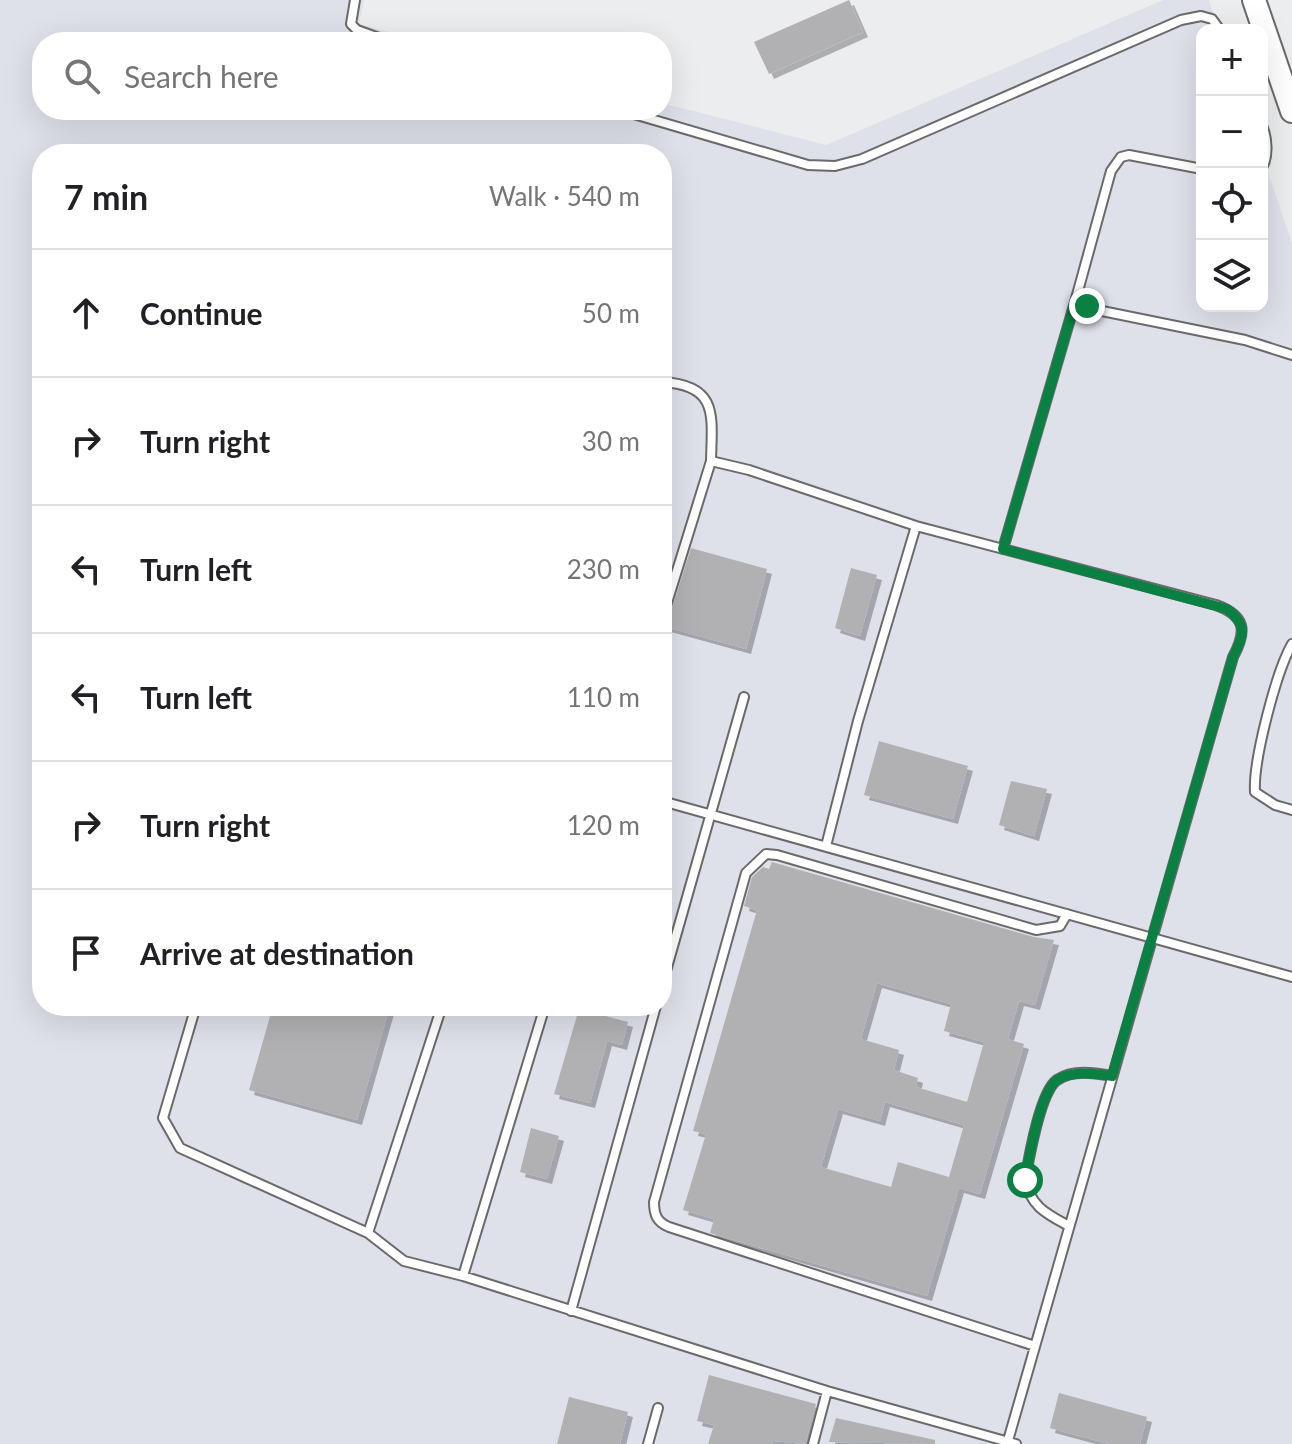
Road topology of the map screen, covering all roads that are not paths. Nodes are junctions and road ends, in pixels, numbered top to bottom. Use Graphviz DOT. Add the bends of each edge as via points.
graph roads {
  1 [pos="355,0"];
  2 [pos="1254,0"];
  3 [pos="1216,24"];
  4 [pos="362,32"];
  5 [pos="1292,111"];
  6 [pos="654,120"];
  7 [pos="1197,168"];
  8 [pos="1075,302"];
  9 [pos="1292,355"];
  10 [pos="672,382"];
  11 [pos="711,461"];
  12 [pos="916,526"];
  13 [pos="1003,549"];
  14 [pos="672,587"];
  15 [pos="1292,644"];
  16 [pos="744,697"];
  17 [pos="672,804"];
  18 [pos="1292,810"];
  19 [pos="710,813"];
  20 [pos="826,846"];
  21 [pos="1067,914"];
  22 [pos="1152,937"];
  23 [pos="672,949"];
  24 [pos="1292,977"];
  25 [pos="193,1016"];
  26 [pos="439,1016"];
  27 [pos="542,1016"];
  28 [pos="653,1016"];
  29 [pos="1112,1076"];
  30 [pos="1069,1226"];
  31 [pos="368,1233"];
  32 [pos="463,1276"];
  33 [pos="571,1311"];
  34 [pos="1035,1346"];
  35 [pos="827,1391"];
  36 [pos="658,1408"];
  37 [pos="1010,1443"];
  38 [pos="648,1444"];
  39 [pos="813,1444"];
  1 -- 4 [label="lane" via="351,24"];
  2 -- 5 [label="street"];
  3 -- 6 [label="lane" via="1201,16 1181,20 862,159 835,166 808,165"];
  7 -- 8 [label="lane" via="1121,157 1111,171"];
  8 -- 9 [label="lane"];
  8 -- 13 [label="lane"];
  10 -- 11 [label="lane" via="685,383 703,396 712,415"];
  11 -- 12 [label="lane"];
  11 -- 14 [label="lane"];
  12 -- 13 [label="lane"];
  12 -- 20 [label="lane"];
  13 -- 22 [label="lane" via="1216,605 1237,617 1242,628"];
  15 -- 18 [label="lane" via="1254,777 1255,792"];
  16 -- 19 [label="lane"];
  17 -- 19 [label="lane"];
  19 -- 20 [label="lane"];
  19 -- 23 [label="lane"];
  20 -- 21 [label="lane"];
  21 -- 22 [label="lane"];
  21 -- 34 [label="lane" via="1060,926 1036,930 766,854 746,873 654,1202 659,1223 669,1227"];
  22 -- 24 [label="lane"];
  22 -- 29 [label="lane"];
  25 -- 31 [label="lane" via="163,1118 180,1148"];
  26 -- 31 [label="lane"];
  27 -- 32 [label="lane"];
  28 -- 33 [label="lane"];
  29 -- 30 [label="lane"];
  29 -- 30 [label="lane" via="1066,1076 1047,1094 1025,1180 1038,1209"];
  30 -- 34 [label="lane"];
  31 -- 32 [label="lane" via="404,1261"];
  32 -- 33 [label="lane"];
  33 -- 35 [label="lane"];
  34 -- 37 [label="lane"];
  35 -- 37 [label="lane"];
  35 -- 39 [label="lane"];
  36 -- 38 [label="lane"];
}
